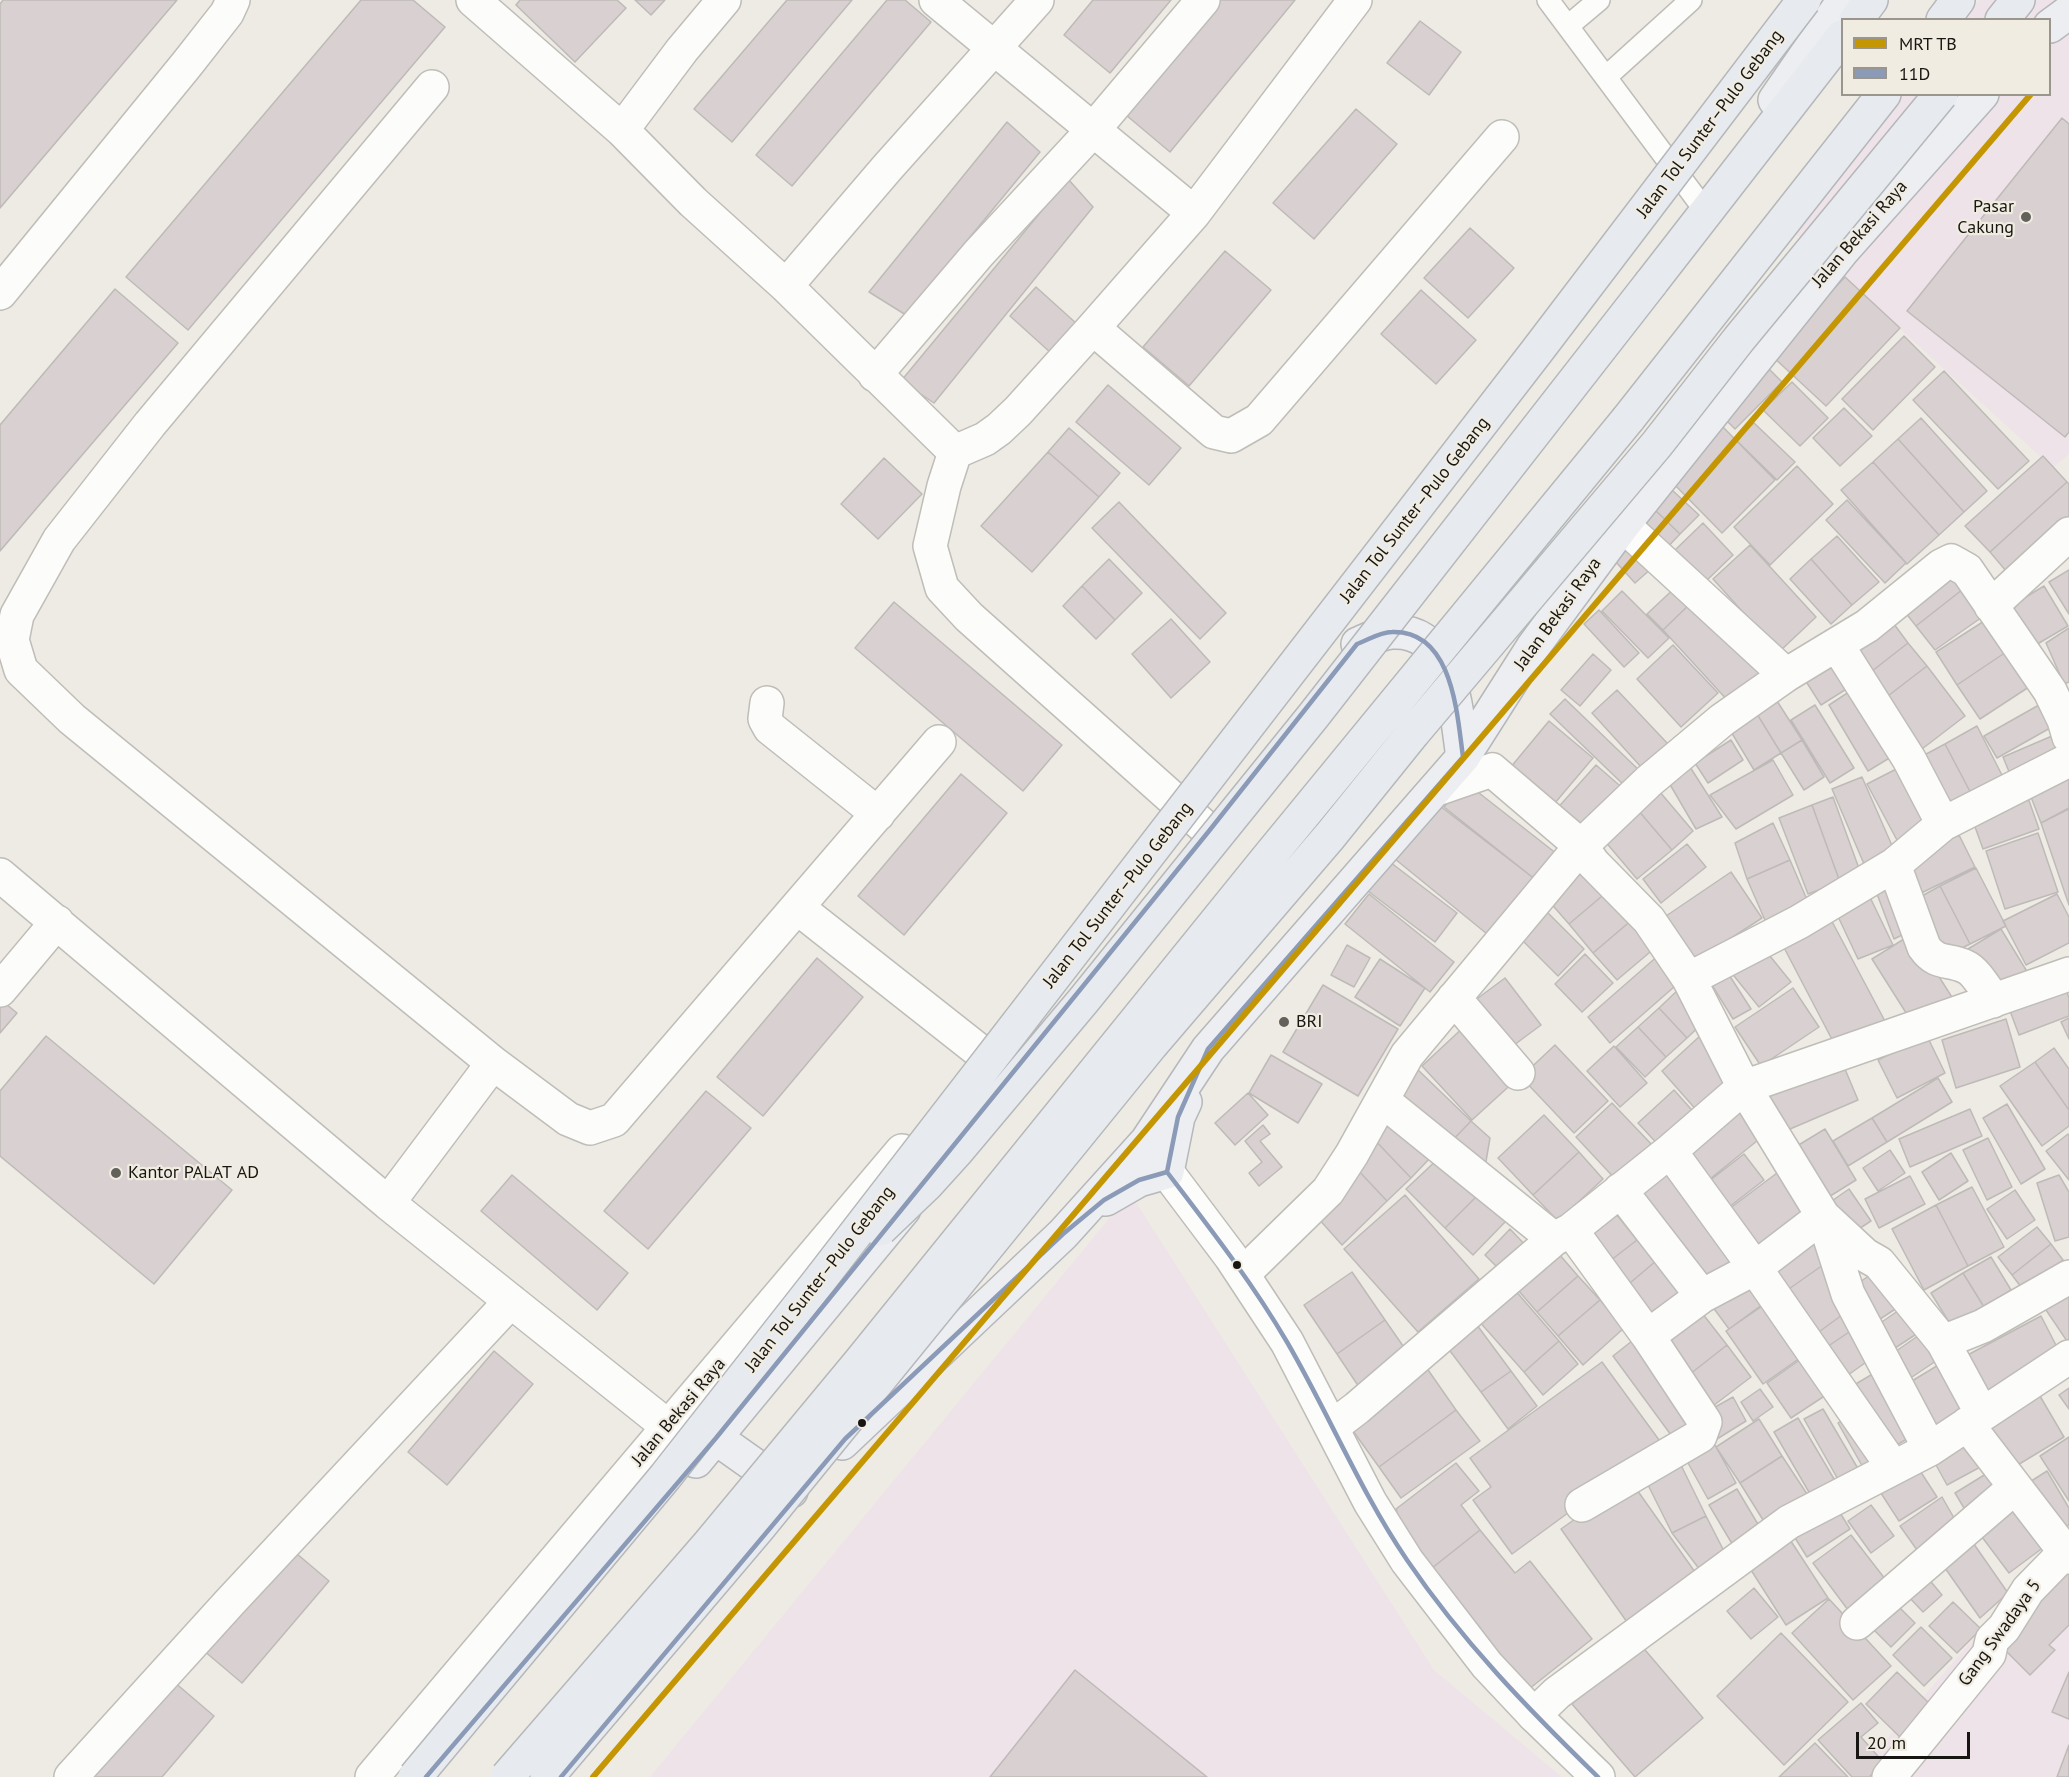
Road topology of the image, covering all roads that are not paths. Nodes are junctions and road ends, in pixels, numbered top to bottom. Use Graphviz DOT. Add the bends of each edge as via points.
graph roads {
  1 [pos="232,0"];
  2 [pos="473,0"];
  3 [pos="724,0"];
  4 [pos="936,0"];
  5 [pos="1037,0"];
  6 [pos="1203,0"];
  7 [pos="1355,0"];
  8 [pos="1548,0"];
  9 [pos="1599,0"];
  10 [pos="1691,0"];
  11 [pos="1796,0"];
  12 [pos="1804,0"];
  13 [pos="1871,0"];
  14 [pos="1958,0"];
  15 [pos="2018,0"];
  16 [pos="2069,12"];
  17 [pos="1845,18"];
  18 [pos="1944,18"];
  19 [pos="2004,18"];
  20 [pos="1841,20"];
  21 [pos="1841,21"];
  22 [pos="1841,21"];
  23 [pos="2051,25"];
  24 [pos="1568,26"];
  25 [pos="994,48"];
  26 [pos="1606,77"];
  27 [pos="432,87"];
  28 [pos="1882,96"];
  29 [pos="1939,96"];
  30 [pos="1981,96"];
  31 [pos="622,130"];
  32 [pos="1093,130"];
  33 [pos="1502,137"];
  34 [pos="1701,206"];
  35 [pos="1194,213"];
  36 [pos="786,286"];
  37 [pos="0,293"];
  38 [pos="1093,328"];
  39 [pos="875,375"];
  40 [pos="955,452"];
  41 [pos="1623,525"];
  42 [pos="2069,534"];
  43 [pos="1991,606"];
  44 [pos="1357,644"];
  45 [pos="1837,645"];
  46 [pos="1786,675"];
  47 [pos="767,703"];
  48 [pos="2069,737"];
  49 [pos="939,742"];
  50 [pos="1462,757"];
  51 [pos="2069,760"];
  52 [pos="1437,789"];
  53 [pos="878,814"];
  54 [pos="1943,824"];
  55 [pos="1209,831"];
  56 [pos="1581,846"];
  57 [pos="1894,865"];
  58 [pos="0,875"];
  59 [pos="798,908"];
  60 [pos="57,922"];
  61 [pos="2069,974"];
  62 [pos="1689,980"];
  63 [pos="0,990"];
  64 [pos="1454,998"];
  65 [pos="1993,1001"];
  66 [pos="1208,1049"];
  67 [pos="494,1063"];
  68 [pos="1518,1073"];
  69 [pos="1011,1076"];
  70 [pos="1744,1087"];
  71 [pos="1382,1100"];
  72 [pos="1670,1151"];
  73 [pos="1167,1172"];
  74 [pos="1620,1190"];
  75 [pos="388,1203"];
  76 [pos="1823,1216"];
  77 [pos="1063,1234"];
  78 [pos="1562,1235"];
  79 [pos="1755,1268"];
  80 [pos="1243,1274"];
  81 [pos="2069,1277"];
  82 [pos="819,1281"];
  83 [pos="1702,1296"];
  84 [pos="511,1301"];
  85 [pos="1648,1336"];
  86 [pos="1943,1342"];
  87 [pos="2069,1357"];
  88 [pos="1975,1419"];
  89 [pos="667,1426"];
  90 [pos="1332,1427"];
  91 [pos="709,1446"];
  92 [pos="1930,1449"];
  93 [pos="1893,1467"];
  94 [pos="2014,1488"];
  95 [pos="798,1495"];
  96 [pos="1582,1505"];
  97 [pos="2067,1552"];
  98 [pos="1857,1623"];
  99 [pos="1534,1715"];
  100 [pos="70,1777"];
  101 [pos="372,1777"];
  102 [pos="415,1777"];
  103 [pos="426,1777"];
  104 [pos="507,1777"];
  105 [pos="547,1777"];
  106 [pos="561,1777"];
  107 [pos="1598,1777"];
  108 [pos="1889,1777"];
  1 -- 37 [label="street" via="227,13 187,64"];
  2 -- 31 [label="street"];
  3 -- 31 [label="street"];
  4 -- 25 [label="street"];
  5 -- 25 [label="street"];
  6 -- 32 [label="street"];
  7 -- 35 [label="street"];
  8 -- 24 [label="lane"];
  9 -- 24 [label="lane"];
  10 -- 26 [label="lane"];
  11 -- 20 [label="lane"];
  12 -- 82 [label="highway, Jalan Tol Sunter–Pulo Gebang, bridge"];
  13 -- 17 [label="highway"];
  14 -- 18 [label="highway"];
  15 -- 19 [label="highway"];
  16 -- 23 [label="highway"];
  21 -- 34 [label="highway, Jalan Bekasi Raya"];
  22 -- 82 [label="highway, bridge" via="1322,705 1083,1001 928,1183"];
  24 -- 26 [label="lane"];
  25 -- 32 [label="street"];
  25 -- 36 [label="street"];
  26 -- 34 [label="lane"];
  27 -- 67 [label="street" via="150,424 59,540 17,615 12,640 21,670 72,719"];
  28 -- 104 [label="highway, bridge" via="1628,419 867,1353 709,1544"];
  29 -- 105 [label="highway, bridge" via="1657,444 1151,1045 751,1536"];
  30 -- 41 [label="highway, Jalan Bekasi Raya" via="1843,250"];
  31 -- 36 [label="street" via="693,202"];
  32 -- 35 [label="street"];
  32 -- 39 [label="street"];
  33 -- 38 [label="street" via="1259,420 1230,436 1214,432"];
  34 -- 44 [label="highway, Jalan Bekasi Raya"];
  35 -- 38 [label="street"];
  36 -- 39 [label="street"];
  38 -- 40 [label="street" via="999,429"];
  39 -- 40 [label="street"];
  40 -- 55 [label="street" via="930,546 942,588 977,625"];
  41 -- 46 [label="street"];
  41 -- 50 [label="highway, Jalan Bekasi Raya" via="1533,647"];
  42 -- 43 [label="street"];
  43 -- 45 [label="street" via="1967,570 1951,561"];
  43 -- 48 [label="street" via="2050,691"];
  44 -- 50 [label="highway" via="1390,632 1403,632 1416,635 1436,653 1450,680"];
  44 -- 55 [label="highway, Jalan Bekasi Raya"];
  45 -- 46 [label="street"];
  45 -- 54 [label="street" via="1909,759"];
  46 -- 56 [label="street" via="1722,720 1649,781"];
  47 -- 53 [label="street" via="765,719 770,728"];
  49 -- 53 [label="street"];
  50 -- 52 [label="highway, Jalan Bekasi Raya"];
  51 -- 54 [label="street"];
  52 -- 56 [label="street" via="1492,770"];
  52 -- 66 [label="highway, Jalan Bekasi Raya"];
  53 -- 59 [label="street"];
  54 -- 57 [label="street"];
  55 -- 69 [label="highway, Jalan Bekasi Raya"];
  56 -- 62 [label="street" via="1649,920"];
  56 -- 64 [label="street"];
  57 -- 62 [label="street"];
  57 -- 65 [label="street" via="1929,955 1967,967"];
  58 -- 60 [label="street"];
  59 -- 67 [label="street" via="614,1120 590,1128 568,1119"];
  59 -- 69 [label="street"];
  60 -- 63 [label="street"];
  60 -- 75 [label="street"];
  61 -- 65 [label="street"];
  62 -- 70 [label="street"];
  64 -- 68 [label="street"];
  64 -- 71 [label="street" via="1407,1055"];
  65 -- 70 [label="street"];
  66 -- 73 [label="highway" via="1178,1117"];
  66 -- 77 [label="highway, Jalan Bekasi Raya" via="1148,1141"];
  67 -- 75 [label="street"];
  69 -- 89 [label="street, Jalan Bekasi Raya" via="902,1150"];
  69 -- 91 [label="highway, Jalan Bekasi Raya"];
  70 -- 72 [label="street"];
  70 -- 76 [label="street"];
  71 -- 78 [label="street"];
  71 -- 80 [label="street" via="1328,1191"];
  72 -- 74 [label="street"];
  72 -- 79 [label="street"];
  73 -- 77 [label="highway" via="1139,1180 1104,1200"];
  73 -- 80 [label="street"];
  74 -- 78 [label="street"];
  74 -- 83 [label="street"];
  75 -- 84 [label="street"];
  76 -- 79 [label="street"];
  76 -- 86 [label="street" via="1879,1263"];
  76 -- 92 [label="street" via="1848,1294"];
  77 -- 95 [label="highway, Jalan Bekasi Raya" via="845,1439"];
  78 -- 85 [label="street"];
  78 -- 90 [label="street"];
  79 -- 83 [label="street"];
  79 -- 93 [label="street"];
  80 -- 90 [label="street" via="1287,1342"];
  81 -- 86 [label="street" via="1992,1321"];
  82 -- 102 [label="highway, Jalan Tol Sunter–Pulo Gebang, bridge" via="665,1476"];
  83 -- 85 [label="street"];
  84 -- 89 [label="street"];
  84 -- 100 [label="street"];
  85 -- 96 [label="street" via="1705,1422 1700,1436"];
  86 -- 88 [label="street"];
  87 -- 88 [label="street"];
  88 -- 92 [label="street"];
  88 -- 94 [label="street"];
  89 -- 91 [label="street"];
  89 -- 101 [label="street, Jalan Bekasi Raya"];
  90 -- 99 [label="street" via="1370,1502 1407,1561 1487,1665"];
  91 -- 95 [label="highway"];
  91 -- 103 [label="highway, Jalan Bekasi Raya"];
  92 -- 93 [label="street"];
  93 -- 99 [label="street" via="1789,1522"];
  94 -- 97 [label="street"];
  94 -- 98 [label="street"];
  95 -- 106 [label="highway, Jalan Bekasi Raya"];
  97 -- 108 [label="street, Gang Swadaya 5" via="2028,1590 1992,1640 1989,1654"];
  99 -- 107 [label="street"];
}
